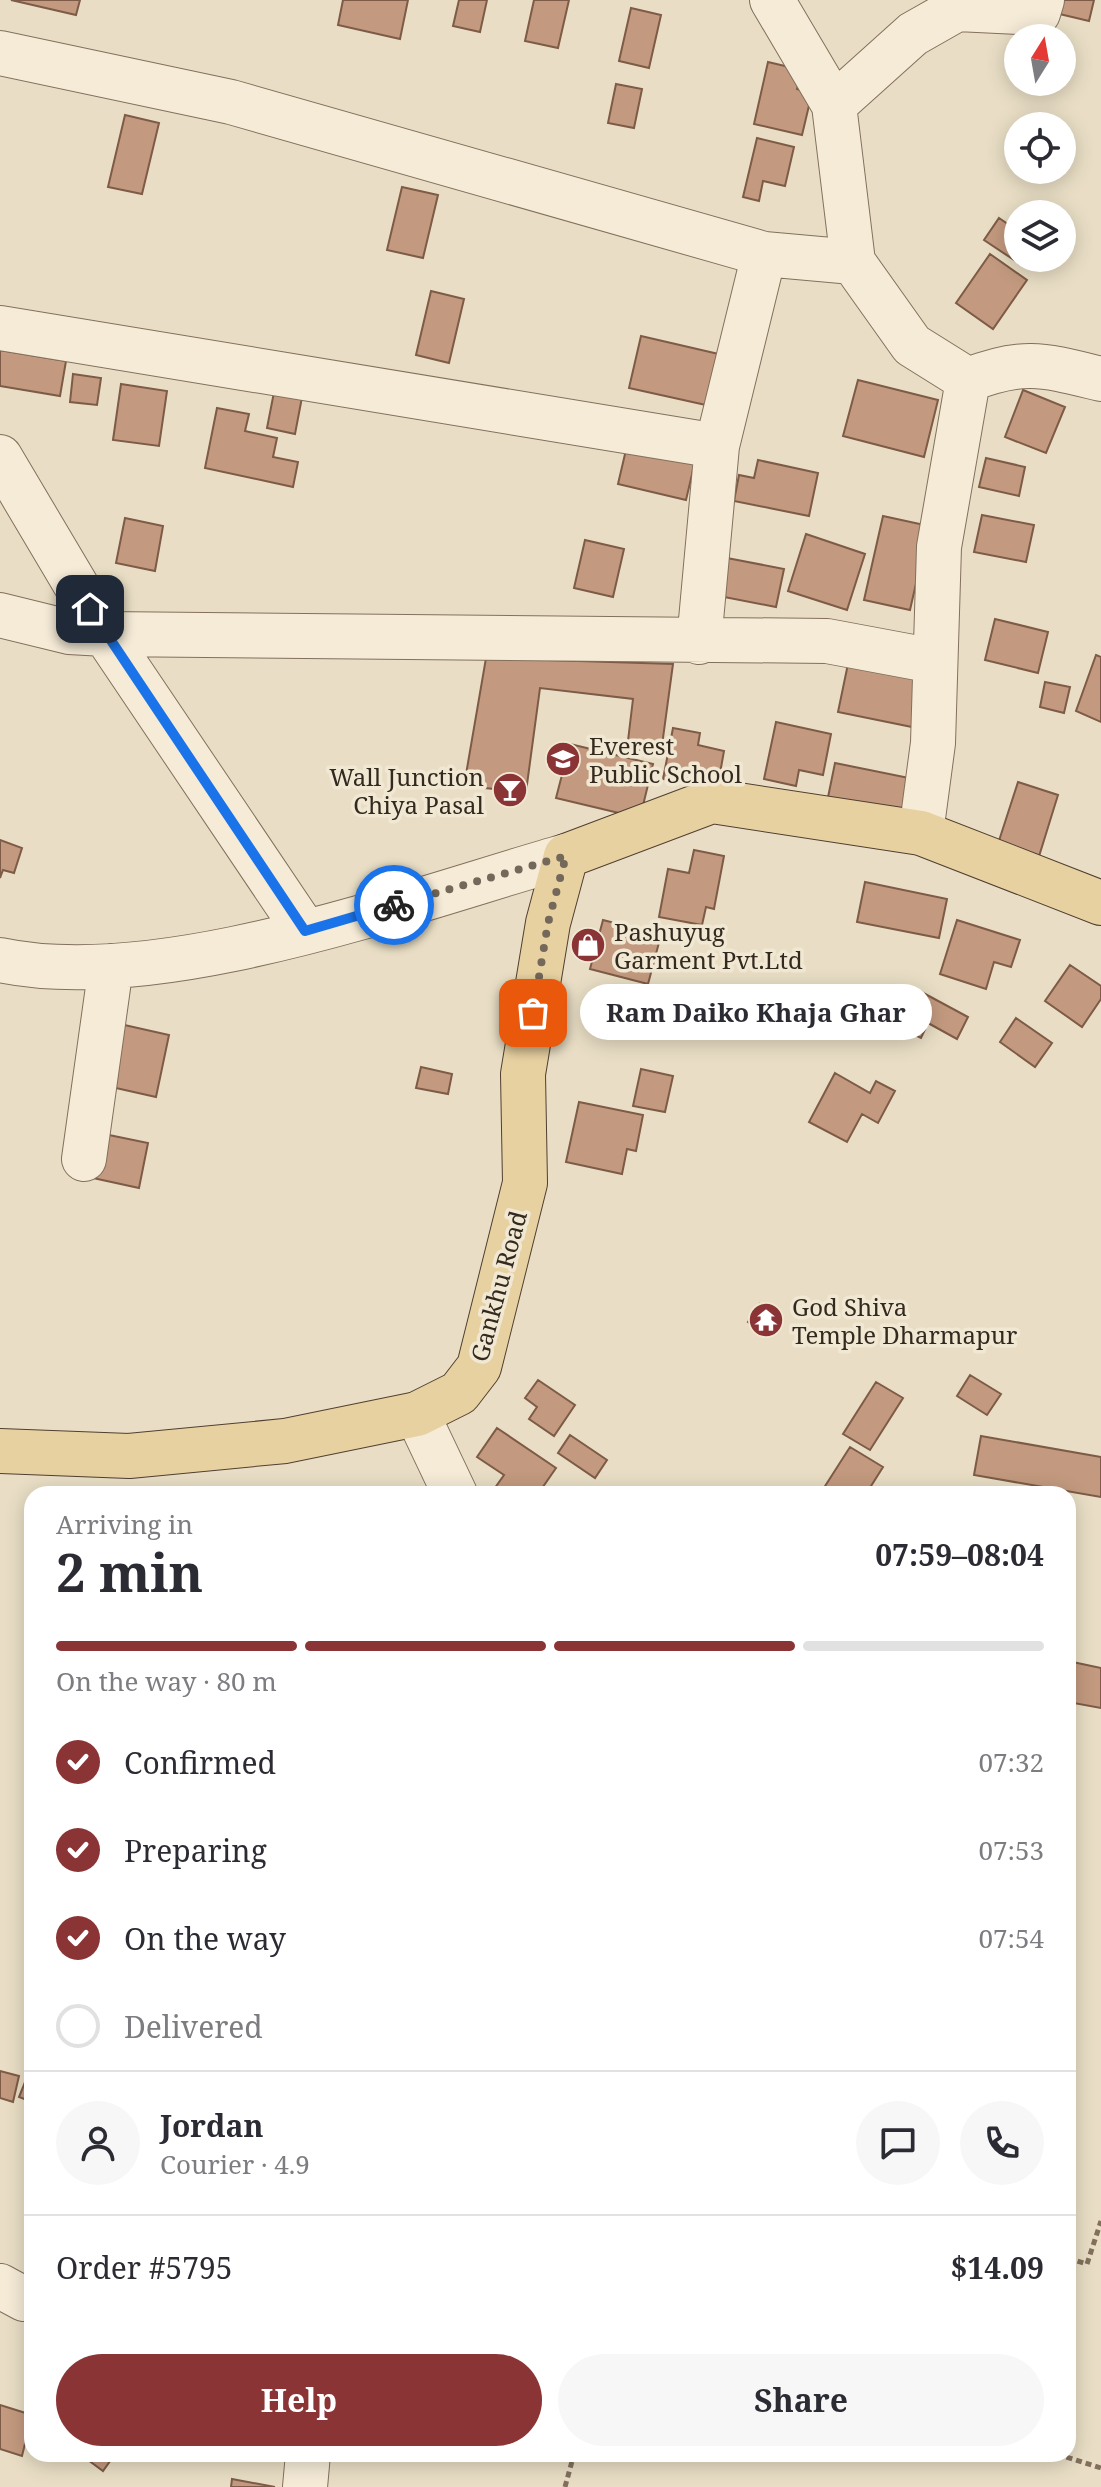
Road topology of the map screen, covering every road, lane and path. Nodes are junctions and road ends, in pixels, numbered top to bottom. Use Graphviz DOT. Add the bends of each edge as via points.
graph roads {
  1 [pos="772,0"];
  2 [pos="1042,0"];
  3 [pos="0,53"];
  4 [pos="834,105"];
  5 [pos="764,254"];
  6 [pos="853,262"];
  7 [pos="0,328"];
  8 [pos="1101,379"];
  9 [pos="968,380"];
  10 [pos="717,446"];
  11 [pos="0,457"];
  12 [pos="0,615"];
  13 [pos="105,634"];
  14 [pos="699,642"];
  15 [pos="934,661"];
  16 [pos="921,833"];
  17 [pos="566,856"];
  18 [pos="1101,903"];
  19 [pos="305,931"];
  20 [pos="0,960"];
  21 [pos="111,966"];
  22 [pos="84,1159"];
  23 [pos="417,1414"];
  24 [pos="0,1451"];
  25 [pos="451,1486"];
  26 [pos="1101,2221"];
  27 [pos="1076,2261"];
  28 [pos="1076,2460"];
  29 [pos="307,2462"];
  30 [pos="572,2462"];
  31 [pos="1101,2468"];
  32 [pos="305,2487"];
  33 [pos="565,2487"];
  1 -- 4 [label="street"];
  2 -- 4 [label="street" via="1038,13 957,9 913,34"];
  3 -- 5 [label="street" via="231,102"];
  4 -- 6 [label="street"];
  5 -- 6 [label="street"];
  5 -- 10 [label="street"];
  6 -- 9 [label="street" via="912,345"];
  7 -- 10 [label="street"];
  8 -- 9 [label="street" via="1041,364 1003,366"];
  9 -- 15 [label="street" via="939,547"];
  10 -- 14 [label="street"];
  11 -- 13 [label="street"];
  12 -- 13 [label="street" via="69,632"];
  13 -- 14 [label="street"];
  13 -- 19 [label="street"];
  14 -- 15 [label="street" via="827,641"];
  15 -- 16 [label="street" via="933,743"];
  16 -- 17 [label="main road" via="712,801"];
  16 -- 18 [label="main road"];
  17 -- 19 [label="street"];
  17 -- 23 [label="main road, Gankhu Road" via="548,923 523,1074 525,1183 479,1367 459,1393"];
  19 -- 21 [label="street" via="185,957"];
  20 -- 21 [label="street" via="30,966"];
  21 -- 22 [label="street"];
  23 -- 24 [label="main road, Gankhu Road" via="285,1441 129,1456"];
  23 -- 25 [label="street"];
  26 -- 27 [label="path" via="1087,2264"];
  28 -- 31 [label="path"];
  29 -- 32 [label="street"];
  30 -- 33 [label="path"];
}
